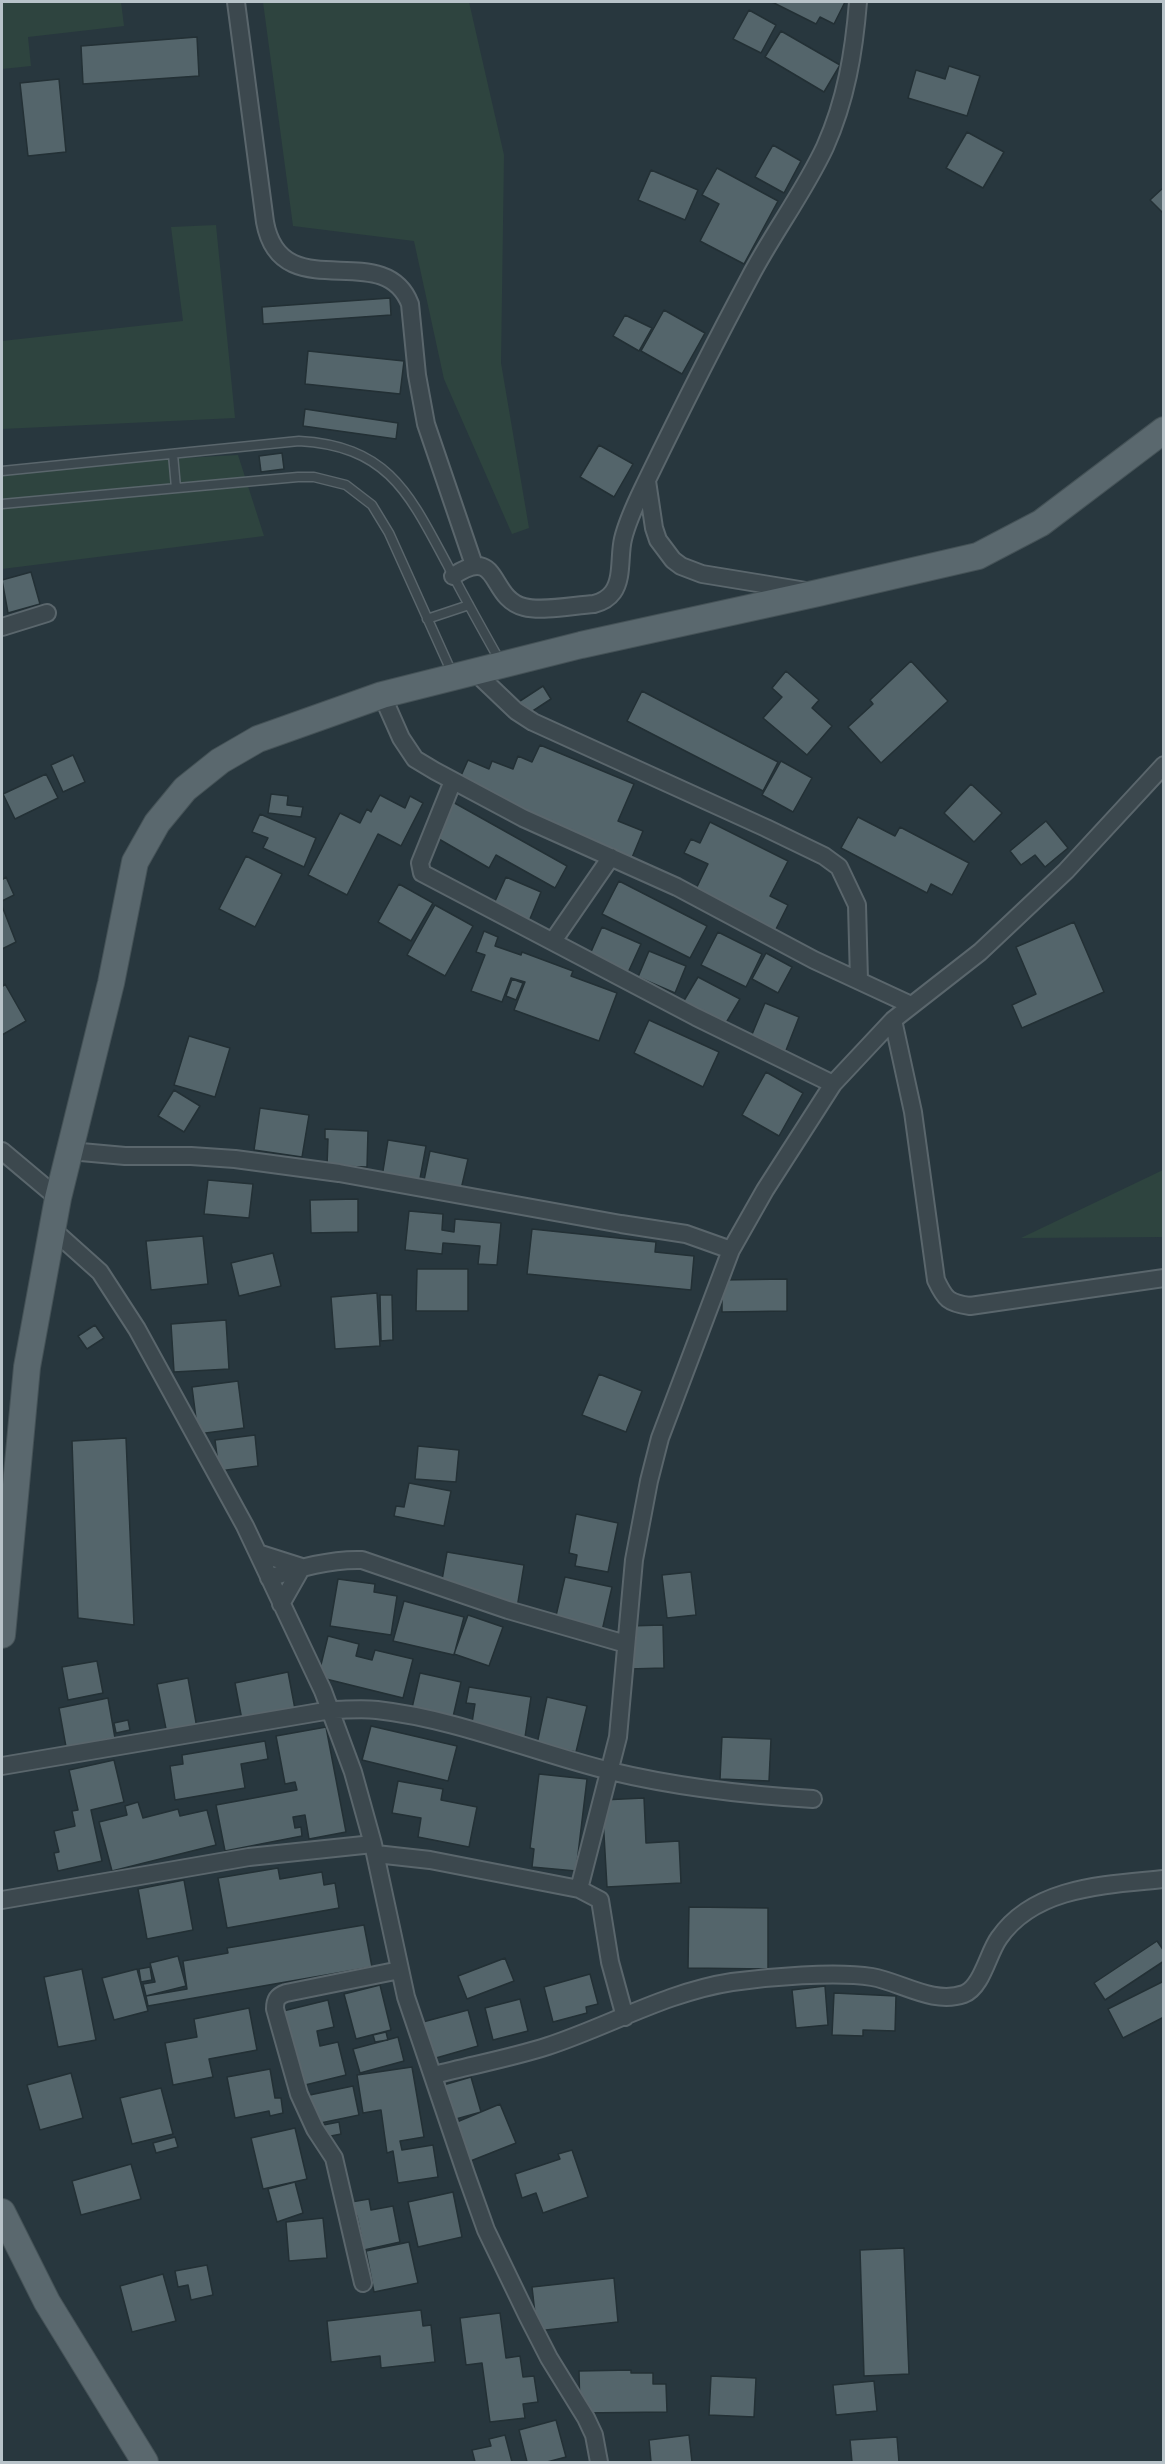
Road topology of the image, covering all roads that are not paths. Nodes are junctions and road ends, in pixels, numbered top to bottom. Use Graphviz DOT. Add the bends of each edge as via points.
graph roads {
  1 [pos="236,2"];
  2 [pos="858,2"];
  3 [pos="1164,430"];
  4 [pos="173,454"];
  5 [pos="2,471"];
  6 [pos="647,480"];
  7 [pos="176,488"];
  8 [pos="2,504"];
  9 [pos="474,564"];
  10 [pos="453,576"];
  11 [pos="819,593"];
  12 [pos="469,605"];
  13 [pos="47,614"];
  14 [pos="427,619"];
  15 [pos="2,627"];
  16 [pos="501,664"];
  17 [pos="464,674"];
  18 [pos="382,695"];
  19 [pos="1164,765"];
  20 [pos="453,781"];
  21 [pos="611,857"];
  22 [pos="553,941"];
  23 [pos="859,980"];
  24 [pos="911,1005"];
  25 [pos="893,1020"];
  26 [pos="832,1084"];
  27 [pos="2,1151"];
  28 [pos="70,1151"];
  29 [pos="58,1198"];
  30 [pos="52,1229"];
  31 [pos="731,1250"];
  32 [pos="1164,1278"];
  33 [pos="258,1552"];
  34 [pos="302,1567"];
  35 [pos="270,1578"];
  36 [pos="281,1604"];
  37 [pos="2,1635"];
  38 [pos="626,1644"];
  39 [pos="331,1710"];
  40 [pos="2,1766"];
  41 [pos="611,1772"];
  42 [pos="813,1799"];
  43 [pos="374,1849"];
  44 [pos="1164,1879"];
  45 [pos="579,1889"];
  46 [pos="2,1900"];
  47 [pos="399,1970"];
  48 [pos="625,2017"];
  49 [pos="434,2075"];
  50 [pos="2,2212"];
  51 [pos="363,2283"];
  52 [pos="145,2463"];
  53 [pos="599,2463"];
  1 -- 9 [label="street" via="271,243 285,259 302,267 384,275 401,286 410,304 426,424"];
  2 -- 6 [label="street" via="850,72 824,149 750,276"];
  3 -- 11 [label="main road" via="1041,524 978,556"];
  4 -- 5 [label="lane"];
  4 -- 7 [label="lane"];
  4 -- 10 [label="lane" via="299,441 354,452 386,471 412,499"];
  6 -- 9 [label="street" via="622,540 617,584 602,602 526,608 510,600 486,567"];
  6 -- 11 [label="street" via="658,540 681,566 702,574"];
  7 -- 8 [label="lane"];
  7 -- 14 [label="lane" via="298,477 346,485 360,494 382,519"];
  9 -- 10 [label="street"];
  10 -- 12 [label="lane"];
  11 -- 16 [label="main road"];
  12 -- 14 [label="lane"];
  12 -- 16 [label="lane"];
  13 -- 15 [label="street"];
  14 -- 17 [label="lane"];
  16 -- 17 [label="main road"];
  17 -- 18 [label="main road"];
  17 -- 23 [label="street" via="533,722 766,828 839,867 857,905"];
  18 -- 20 [label="street" via="400,738 415,759"];
  18 -- 28 [label="main road" via="258,739 229,755 185,789 157,823 135,862 111,983"];
  19 -- 24 [label="street" via="1040,896 980,952"];
  20 -- 21 [label="street" via="523,818"];
  20 -- 22 [label="street" via="420,863 422,873"];
  21 -- 22 [label="street"];
  21 -- 23 [label="street"];
  22 -- 26 [label="street"];
  23 -- 24 [label="street"];
  24 -- 25 [label="street"];
  25 -- 26 [label="street"];
  25 -- 32 [label="street" via="913,1112 936,1280 944,1296 954,1304 970,1306"];
  26 -- 31 [label="street"];
  27 -- 29 [label="street"];
  28 -- 29 [label="main road"];
  28 -- 31 [label="street" via="191,1156 339,1173 675,1232"];
  29 -- 30 [label="main road"];
  30 -- 33 [label="street" via="100,1272 137,1329"];
  30 -- 37 [label="main road" via="27,1367"];
  31 -- 38 [label="street" via="660,1438 634,1560"];
  33 -- 34 [label="street"];
  33 -- 35 [label="street"];
  34 -- 35 [label="street"];
  34 -- 36 [label="street"];
  34 -- 38 [label="street" via="362,1560 508,1610"];
  35 -- 36 [label="street"];
  36 -- 39 [label="street"];
  38 -- 41 [label="street"];
  39 -- 40 [label="street"];
  39 -- 41 [label="street" via="375,1709 426,1718"];
  39 -- 43 [label="street"];
  41 -- 42 [label="street" via="688,1786"];
  41 -- 45 [label="street"];
  43 -- 45 [label="street"];
  43 -- 46 [label="street" via="249,1857"];
  43 -- 47 [label="street"];
  44 -- 48 [label="street" via="1078,1890 1031,1908 1018,1916 998,1939 975,1988 965,1993 940,1996 873,1977 835,1975 731,1982 684,1993"];
  45 -- 48 [label="street" via="600,1900 610,1962"];
  47 -- 49 [label="street"];
  47 -- 51 [label="street" via="286,1993 275,2002 299,2094 334,2158"];
  48 -- 49 [label="street" via="548,2046"];
  49 -- 53 [label="street" via="486,2230 549,2358 586,2418"];
  50 -- 52 [label="main road" via="47,2302"];
}
